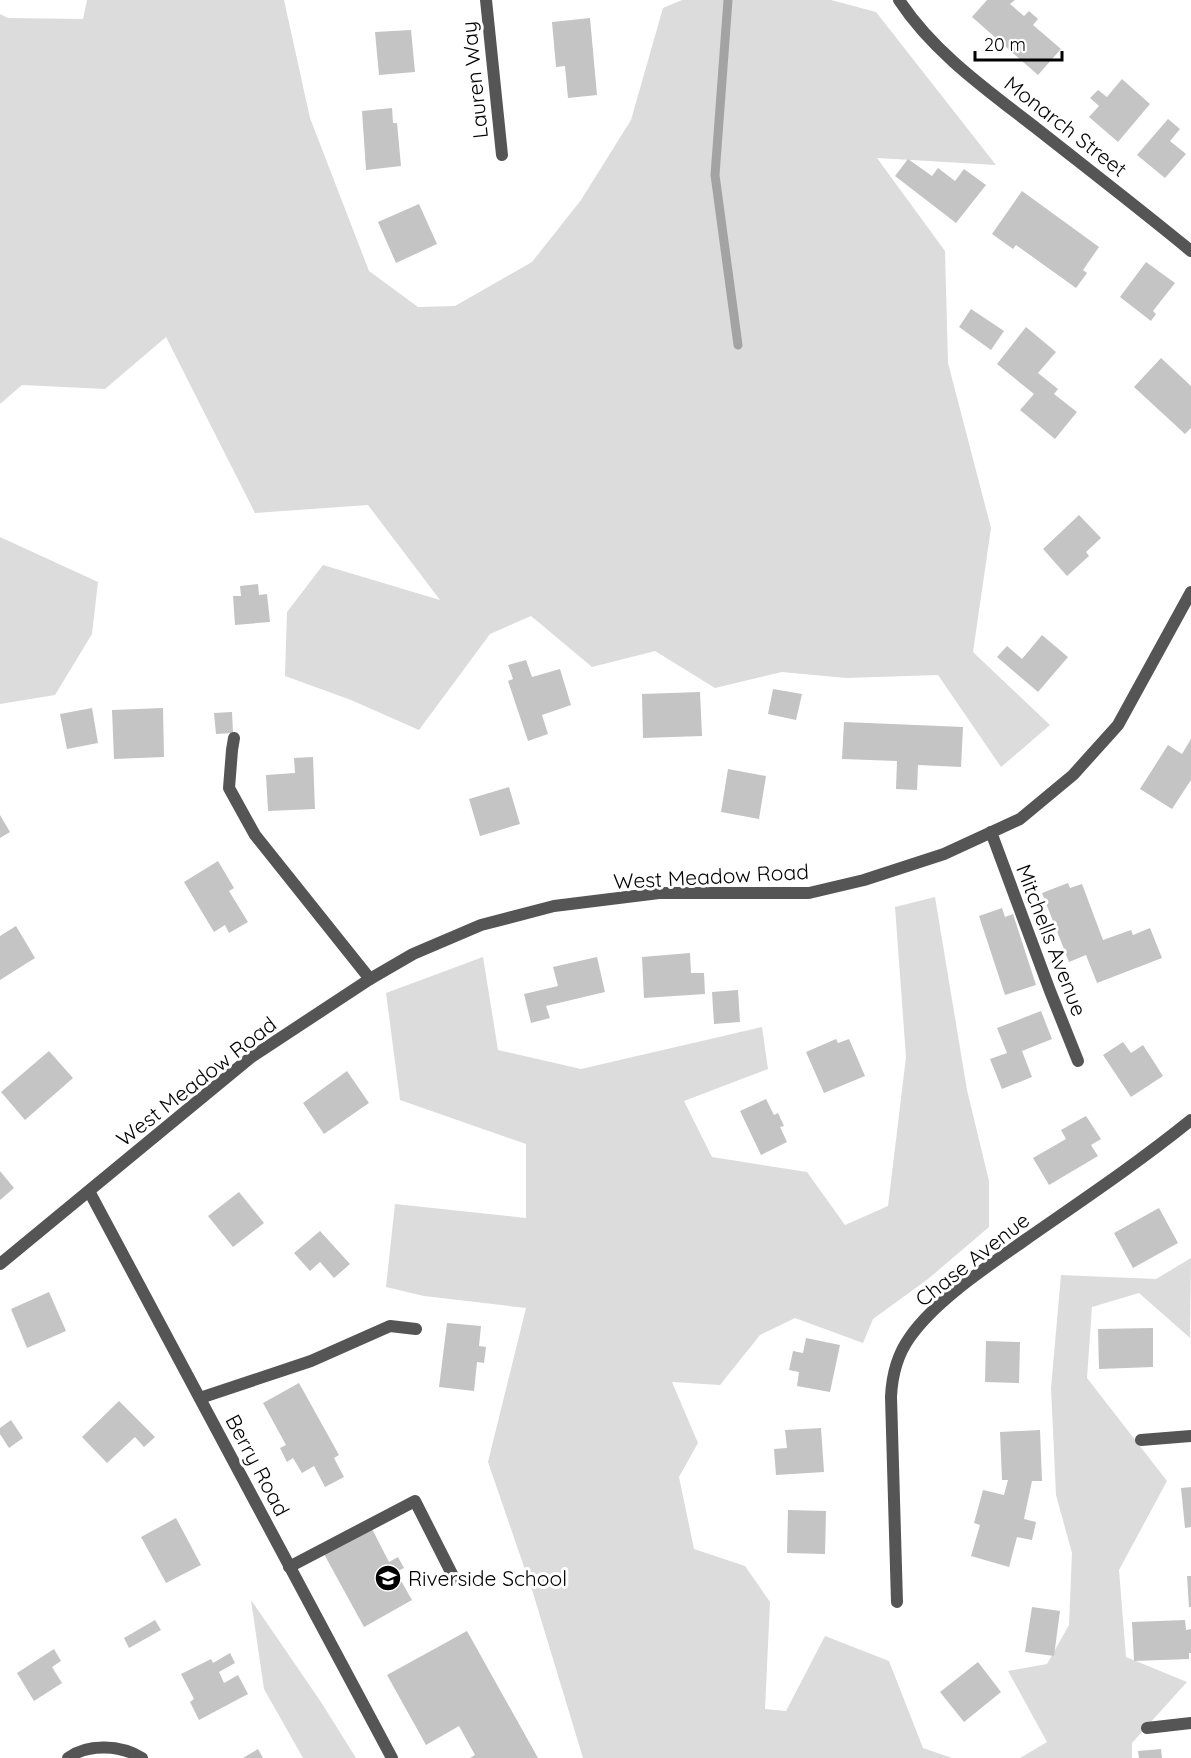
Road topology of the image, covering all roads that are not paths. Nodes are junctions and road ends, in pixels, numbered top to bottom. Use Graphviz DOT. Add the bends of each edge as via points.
graph roads {
  1 [pos="486,0"];
  2 [pos="899,0"];
  3 [pos="502,155"];
  4 [pos="1191,251"];
  5 [pos="1191,592"];
  6 [pos="234,738"];
  7 [pos="991,832"];
  8 [pos="370,979"];
  9 [pos="1078,1061"];
  10 [pos="1191,1120"];
  11 [pos="89,1191"];
  12 [pos="0,1264"];
  13 [pos="416,1329"];
  14 [pos="200,1398"];
  15 [pos="1191,1436"];
  16 [pos="1141,1440"];
  17 [pos="290,1567"];
  18 [pos="454,1578"];
  19 [pos="897,1602"];
  20 [pos="1191,1723"];
  21 [pos="1147,1728"];
  22 [pos="68,1758"];
  23 [pos="142,1758"];
  24 [pos="392,1758"];
  1 -- 3 [label="street, Lauren Way"];
  2 -- 4 [label="street, Monarch Street" via="915,25 950,58"];
  5 -- 7 [label="street, West Meadow Road" via="1118,725 1073,775 1020,819"];
  6 -- 8 [label="street" via="229,788 255,835"];
  7 -- 8 [label="street, West Meadow Road" via="944,854 809,893 659,893 554,906 481,925 413,954"];
  7 -- 9 [label="street, Mitchells Avenue"];
  8 -- 11 [label="street, West Meadow Road" via="250,1058"];
  10 -- 19 [label="street, Chase Avenue" via="962,1286 920,1324 901,1351 891,1397"];
  11 -- 12 [label="street, West Meadow Road"];
  11 -- 14 [label="street, Berry Road"];
  13 -- 14 [label="street" via="390,1326 312,1361"];
  14 -- 17 [label="street, Berry Road"];
  15 -- 16 [label="street"];
  17 -- 18 [label="street" via="415,1501"];
  17 -- 24 [label="street, Berry Road"];
  20 -- 21 [label="street"];
  22 -- 23 [label="street" via="93,1748 118,1749"];
}
